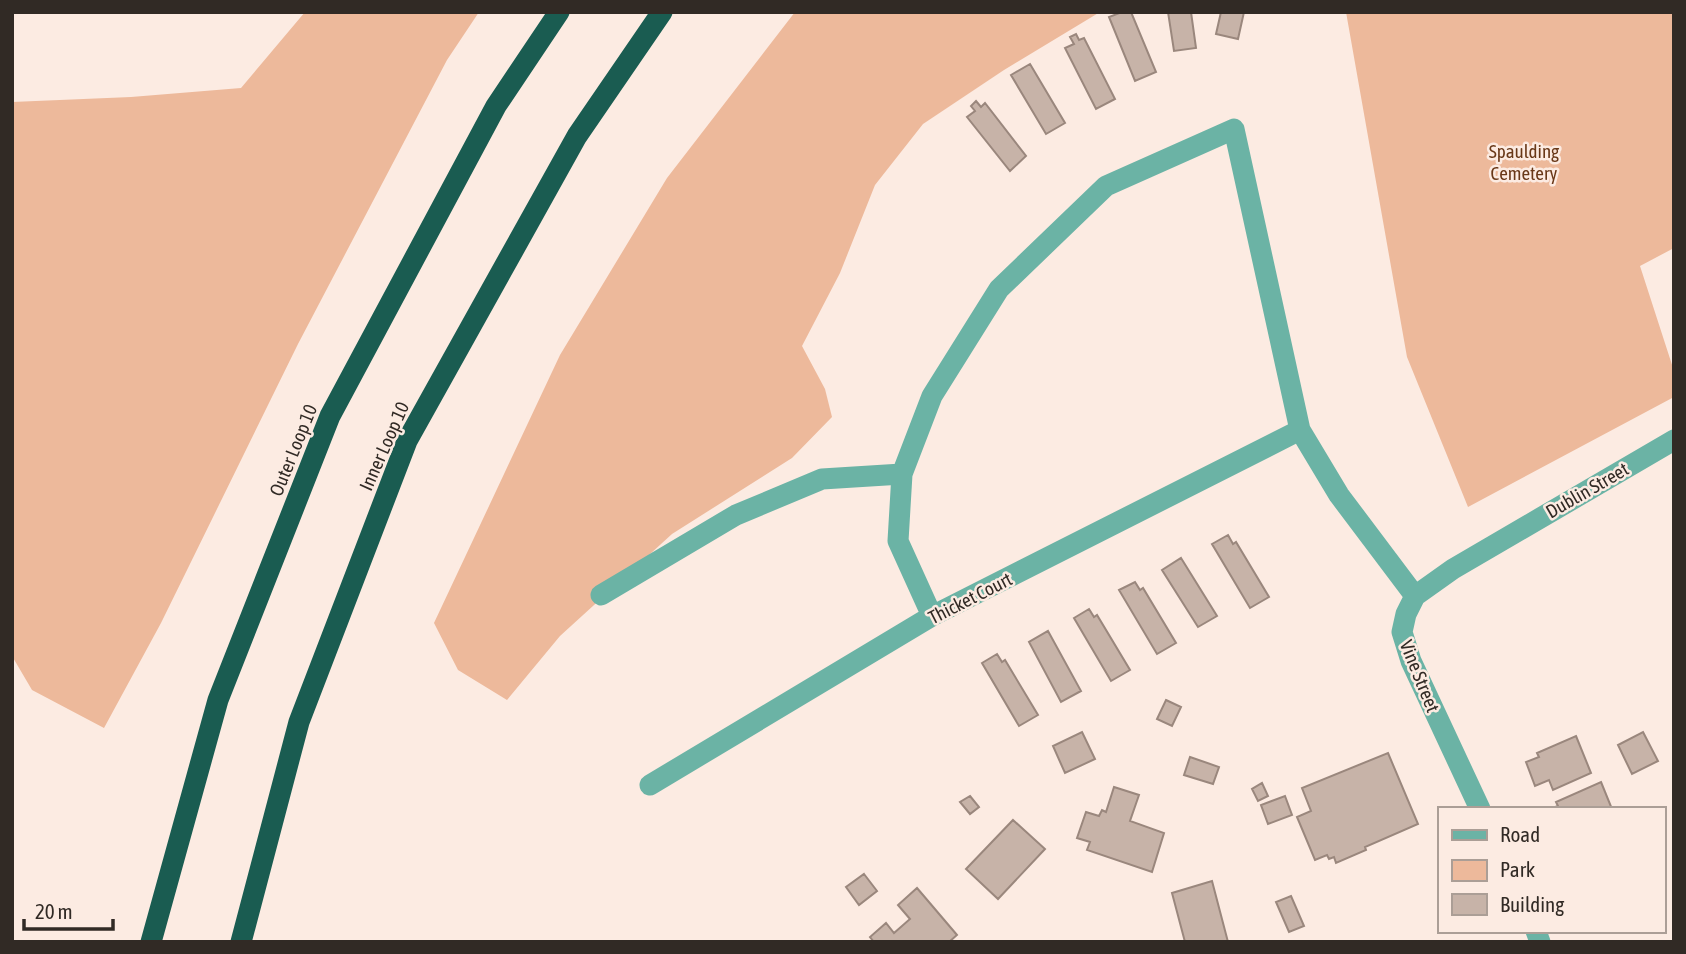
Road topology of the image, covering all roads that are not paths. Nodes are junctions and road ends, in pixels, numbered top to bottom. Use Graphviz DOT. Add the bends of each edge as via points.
graph roads {
  1 [pos="559,12"];
  2 [pos="662,12"];
  3 [pos="1300,430"];
  4 [pos="1674,440"];
  5 [pos="902,474"];
  6 [pos="601,595"];
  7 [pos="1415,596"];
  8 [pos="932,616"];
  9 [pos="650,785"];
  10 [pos="1479,807"];
  11 [pos="151,942"];
  12 [pos="241,942"];
  1 -- 11 [label="highway, Outer Loop 10" via="496,106 330,416 218,700"];
  2 -- 12 [label="highway, Inner Loop 10" via="577,136 407,441 299,722"];
  3 -- 5 [label="street" via="1234,129 1106,186 999,289 933,396"];
  3 -- 7 [label="street" via="1339,495"];
  3 -- 8 [label="street, Thicket Court"];
  4 -- 7 [label="street, Dublin Street" via="1500,540"];
  5 -- 6 [label="street" via="821,479 736,514"];
  5 -- 8 [label="street" via="898,541"];
  7 -- 10 [label="street, Vine Street" via="1402,632 1411,662"];
  8 -- 9 [label="street, Thicket Court"];
}
